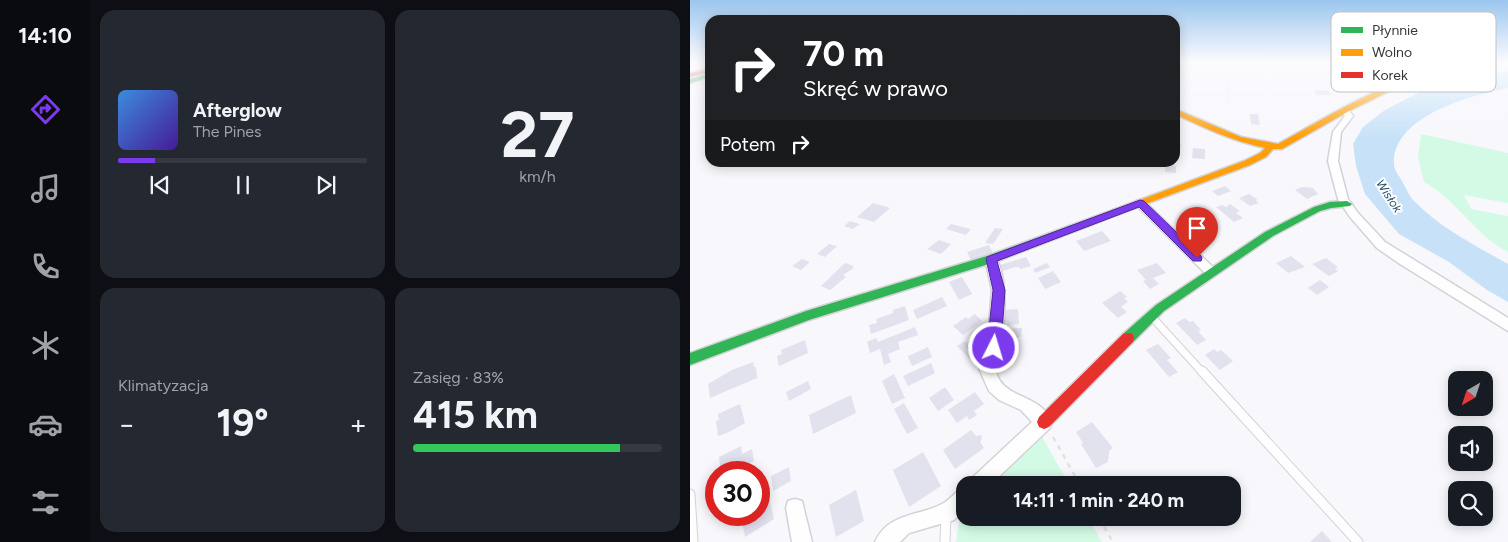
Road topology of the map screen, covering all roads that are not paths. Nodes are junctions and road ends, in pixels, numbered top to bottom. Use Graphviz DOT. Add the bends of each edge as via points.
graph roads {
  1 [pos="1385,92"];
  2 [pos="1345,111"];
  3 [pos="1180,113"];
  4 [pos="1269,148"];
  5 [pos="1140,203"];
  6 [pos="1347,204"];
  7 [pos="991,259"];
  8 [pos="1211,272"];
  9 [pos="1151,316"];
  10 [pos="1508,326"];
  11 [pos="690,359"];
  12 [pos="1044,422"];
  13 [pos="987,476"];
  14 [pos="690,494"];
  15 [pos="956,504"];
  16 [pos="795,508"];
  17 [pos="947,513"];
  18 [pos="693,542"];
  19 [pos="802,542"];
  20 [pos="885,542"];
  21 [pos="946,542"];
  22 [pos="1358,542"];
  1 -- 2 [label="main road"];
  2 -- 4 [label="main road" via="1279,147"];
  2 -- 6 [label="street" via="1349,116 1337,132 1333,161"];
  3 -- 4 [label="main road" via="1254,145"];
  4 -- 5 [label="main road" via="1262,156 1247,163"];
  5 -- 7 [label="main road"];
  5 -- 8 [label="street"];
  6 -- 8 [label="main road" via="1317,209 1269,234"];
  6 -- 10 [label="street" via="1381,245"];
  7 -- 11 [label="main road" via="806,316"];
  7 -- 12 [label="street" via="999,290 994,348 986,366 995,386 1005,396 1027,405"];
  8 -- 9 [label="main road"];
  9 -- 12 [label="main road"];
  9 -- 22 [label="lane"];
  12 -- 13 [label="street"];
  14 -- 18 [label="lane"];
  15 -- 17 [label="street"];
  16 -- 19 [label="street"];
  17 -- 20 [label="street" via="904,525"];
  17 -- 21 [label="lane"];
}
